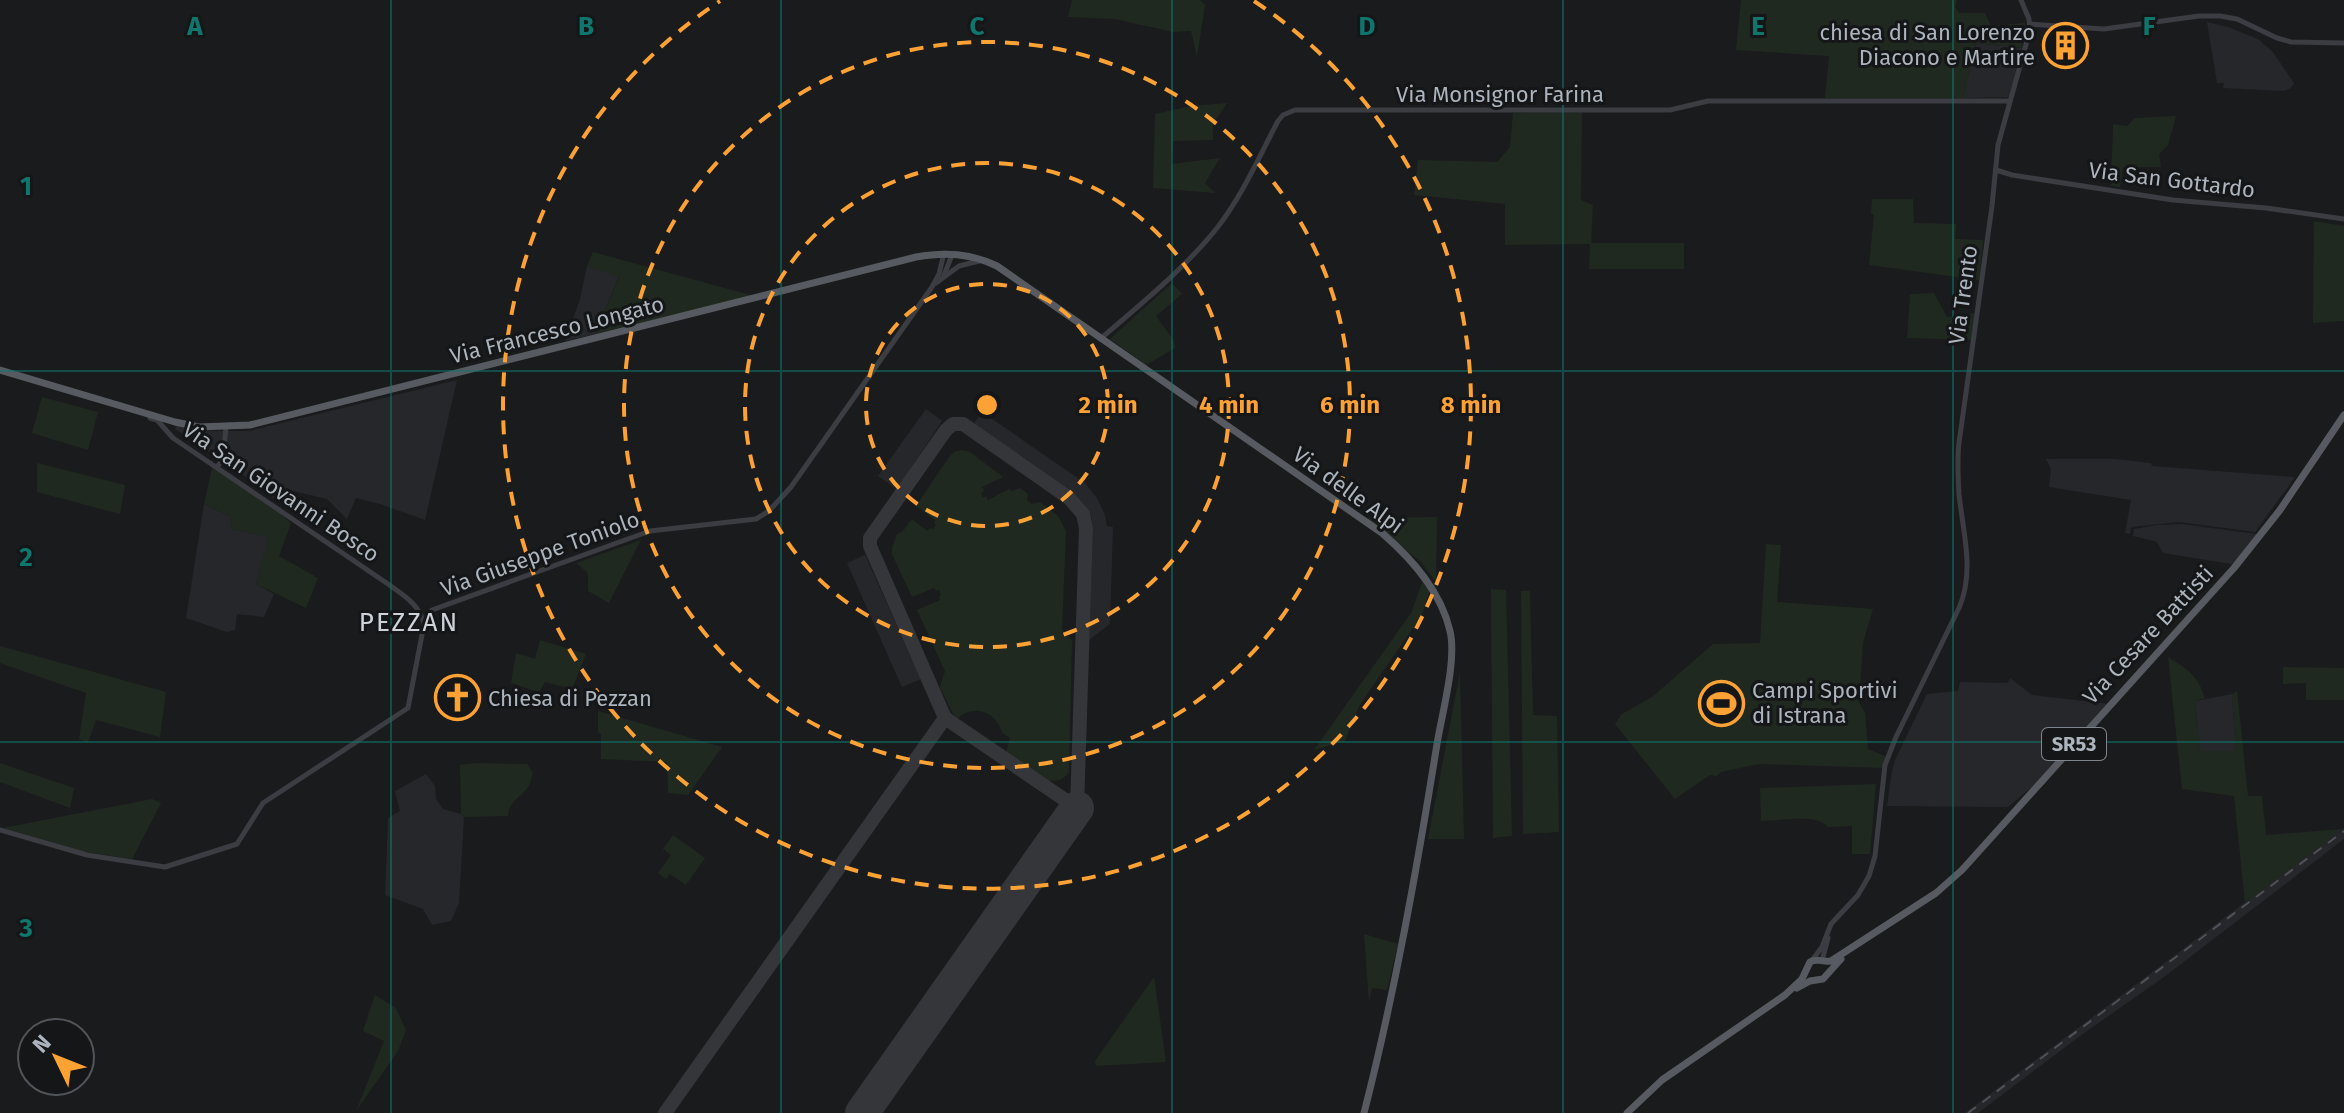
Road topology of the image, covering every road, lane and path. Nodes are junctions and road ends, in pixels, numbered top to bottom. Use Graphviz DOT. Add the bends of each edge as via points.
graph roads {
  1 [pos="2021,0"];
  2 [pos="2030,24"];
  3 [pos="2344,43"];
  4 [pos="2010,101"];
  5 [pos="1996,170"];
  6 [pos="2344,219"];
  7 [pos="948,253"];
  8 [pos="930,254"];
  9 [pos="989,262"];
  10 [pos="942,265"];
  11 [pos="941,279"];
  12 [pos="932,287"];
  13 [pos="1100,339"];
  14 [pos="0,370"];
  15 [pos="132,409"];
  16 [pos="2344,415"];
  17 [pos="226,427"];
  18 [pos="217,467"];
  19 [pos="423,611"];
  20 [pos="0,830"];
  21 [pos="1828,929"];
  22 [pos="1865,940"];
  23 [pos="1812,960"];
  24 [pos="1823,961"];
  25 [pos="1806,972"];
  26 [pos="1827,973"];
  27 [pos="1813,981"];
  28 [pos="1785,995"];
  29 [pos="1364,1113"];
  30 [pos="1627,1113"];
  1 -- 2 [label="street"];
  2 -- 3 [label="street" via="2092,29 2220,16 2291,42"];
  2 -- 4 [label="street, Via Trento"];
  4 -- 5 [label="street, Via Trento"];
  4 -- 13 [label="street, Via Monsignor Farina" via="1708,101 1670,110 1295,110 1278,121 1207,240"];
  5 -- 6 [label="street, Via San Gottardo" via="2173,200"];
  5 -- 21 [label="street, Via Trento" via="1958,451 1968,574 1963,598 1885,765 1869,876"];
  7 -- 8 [label="main road, Via Francesco Longato"];
  7 -- 9 [label="main road, Via Francesco Longato"];
  7 -- 10 [label="street, Via Giuseppe Toniolo"];
  7 -- 11 [label="street"];
  8 -- 10 [label="street"];
  8 -- 17 [label="main road, Via Francesco Longato" via="277,419"];
  9 -- 11 [label="street, Via Giuseppe Toniolo" via="965,263"];
  9 -- 13 [label="main road, Via delle Alpi"];
  10 -- 12 [label="street, Via Giuseppe Toniolo"];
  11 -- 12 [label="street, Via Giuseppe Toniolo"];
  12 -- 19 [label="street, Via Giuseppe Toniolo" via="769,511 756,519 650,531"];
  13 -- 29 [label="main road, Via delle Alpi" via="1382,533 1421,574 1445,614 1453,649 1421,840"];
  14 -- 15 [label="main road, Via Francesco Longato"];
  15 -- 17 [label="main road, Via Francesco Longato" via="199,427"];
  15 -- 18 [label="street, Via San Giovanni Bosco" via="157,420 173,438"];
  16 -- 22 [label="main road, Via Cesare Battisti / SR53" via="2278,513 2208,598 1962,870"];
  17 -- 18 [label="street" via="223,459"];
  18 -- 19 [label="street, Via San Giovanni Bosco"];
  19 -- 20 [label="street, Via Giuseppe Toniolo" via="408,708 263,803 237,844 165,867 87,855"];
  21 -- 23 [label="street"];
  21 -- 24 [label="street"];
  22 -- 24 [label="main road, Via Cesare Battisti"];
  22 -- 26 [label="main road, Via Cesare Battisti"];
  23 -- 24 [label="main road"];
  23 -- 25 [label="main road, Via Cesare Battisti"];
  24 -- 26 [label="main road"];
  25 -- 27 [label="main road"];
  25 -- 28 [label="main road, Via Cesare Battisti"];
  26 -- 27 [label="main road, Via Cesare Battisti"];
  27 -- 28 [label="main road, Via Cesare Battisti"];
  28 -- 30 [label="main road, Via Cesare Battisti" via="1666,1077"];
}
